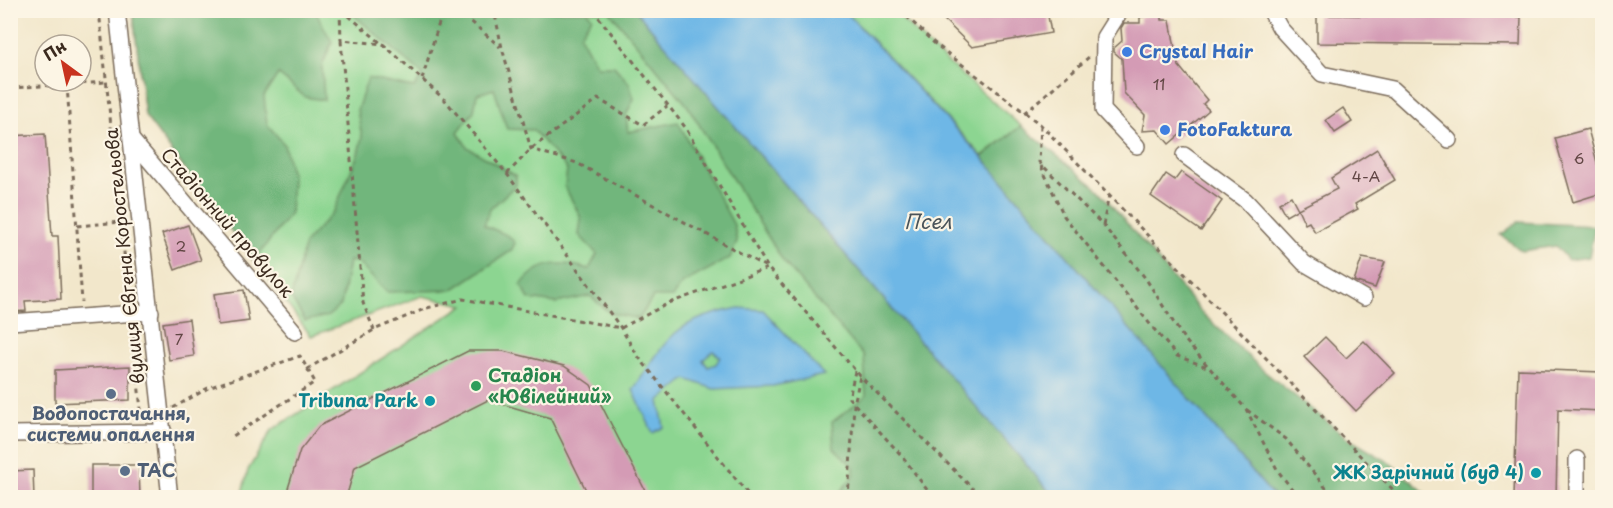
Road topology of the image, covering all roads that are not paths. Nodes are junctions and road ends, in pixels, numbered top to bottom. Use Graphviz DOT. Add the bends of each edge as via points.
graph roads {
  1 [pos="117,10"];
  2 [pos="1121,10"];
  3 [pos="1270,10"];
  4 [pos="131,139"];
  5 [pos="1449,140"];
  6 [pos="1137,146"];
  7 [pos="1184,156"];
  8 [pos="1364,298"];
  9 [pos="151,312"];
  10 [pos="10,322"];
  11 [pos="295,332"];
  12 [pos="164,432"];
  13 [pos="10,434"];
  14 [pos="1577,459"];
  15 [pos="170,498"];
  16 [pos="1577,498"];
  1 -- 4 [label="street, вулиця Євгена Коростельова"];
  2 -- 6 [label="street" via="1104,38 1103,110"];
  3 -- 5 [label="street" via="1280,28 1322,74 1393,89"];
  4 -- 9 [label="street, вулиця Євгена Коростельова"];
  4 -- 11 [label="street, Стадіонний провулок"];
  7 -- 8 [label="street" via="1245,200 1304,263"];
  9 -- 10 [label="street"];
  9 -- 12 [label="street, вулиця Євгена Коростельова"];
  12 -- 13 [label="street"];
  12 -- 15 [label="street, вулиця Євгена Коростельова"];
  14 -- 16 [label="street"];
}
